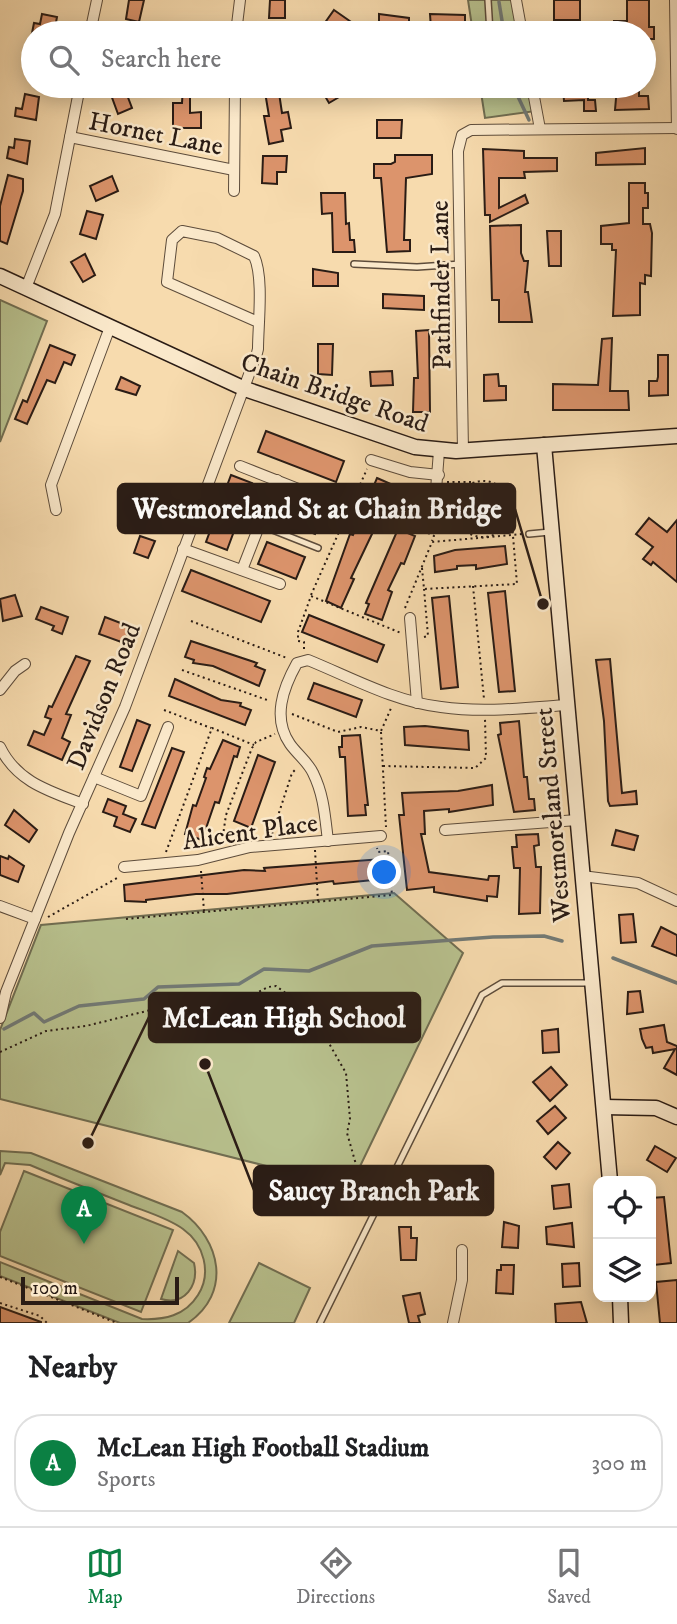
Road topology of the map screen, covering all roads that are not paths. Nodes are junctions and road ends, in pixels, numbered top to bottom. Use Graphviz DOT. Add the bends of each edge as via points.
graph roads {
  1 [pos="97,0"];
  2 [pos="240,0"];
  3 [pos="488,0"];
  4 [pos="516,0"];
  5 [pos="675,0"];
  6 [pos="93,21"];
  7 [pos="237,21"];
  8 [pos="489,21"];
  9 [pos="520,21"];
  10 [pos="78,98"];
  11 [pos="235,98"];
  12 [pos="534,98"];
  13 [pos="677,128"];
  14 [pos="540,129"];
  15 [pos="70,137"];
  16 [pos="234,170"];
  17 [pos="234,191"];
  18 [pos="354,264"];
  19 [pos="461,264"];
  20 [pos="0,276"];
  21 [pos="26,288"];
  22 [pos="258,321"];
  23 [pos="110,327"];
  24 [pos="244,389"];
  25 [pos="677,436"];
  26 [pos="544,445"];
  27 [pos="439,451"];
  28 [pos="463,451"];
  29 [pos="370,460"];
  30 [pos="240,466"];
  31 [pos="438,478"];
  32 [pos="277,480"];
  33 [pos="316,496"];
  34 [pos="56,510"];
  35 [pos="422,524"];
  36 [pos="260,525"];
  37 [pos="552,532"];
  38 [pos="529,534"];
  39 [pos="318,548"];
  40 [pos="183,549"];
  41 [pos="242,570"];
  42 [pos="280,584"];
  43 [pos="405,618"];
  44 [pos="25,664"];
  45 [pos="0,690"];
  46 [pos="417,703"];
  47 [pos="567,705"];
  48 [pos="168,727"];
  49 [pos="0,747"];
  50 [pos="93,777"];
  51 [pos="83,804"];
  52 [pos="577,820"];
  53 [pos="445,830"];
  54 [pos="379,836"];
  55 [pos="328,841"];
  56 [pos="124,867"];
  57 [pos="582,876"];
  58 [pos="677,901"];
  59 [pos="0,906"];
  60 [pos="36,916"];
  61 [pos="592,983"];
  62 [pos="0,1018"];
  63 [pos="604,1107"];
  64 [pos="677,1117"];
  65 [pos="610,1176"];
  66 [pos="462,1250"];
  67 [pos="620,1302"];
  68 [pos="320,1323"];
  69 [pos="453,1323"];
  70 [pos="621,1323"];
  1 -- 6 [label="street"];
  2 -- 7 [label="street"];
  3 -- 8 [label="lane"];
  4 -- 9 [label="street"];
  5 -- 13 [label="street"];
  10 -- 15 [label="street"];
  11 -- 16 [label="street"];
  12 -- 14 [label="street"];
  13 -- 14 [label="street"];
  14 -- 19 [label="street, Pathfinder Lane" via="475,130 462,135"];
  15 -- 16 [label="street, Hornet Lane"];
  15 -- 21 [label="street" via="55,214"];
  16 -- 17 [label="street"];
  18 -- 19 [label="lane"];
  19 -- 28 [label="street, Pathfinder Lane"];
  20 -- 21 [label="main road, Chain Bridge Road"];
  21 -- 23 [label="main road, Chain Bridge Road"];
  22 -- 22 [label="street, Davidson Road" via="254,256 217,238 177,233 167,282"];
  22 -- 24 [label="street, Davidson Road" via="257,353"];
  23 -- 24 [label="main road, Chain Bridge Road"];
  23 -- 34 [label="street" via="51,485"];
  24 -- 27 [label="main road, Chain Bridge Road" via="390,441"];
  24 -- 40 [label="street, Davidson Road"];
  25 -- 26 [label="main road, Chain Bridge Road"];
  26 -- 28 [label="main road, Chain Bridge Road"];
  26 -- 37 [label="main road, Westmoreland Street"];
  27 -- 28 [label="main road, Chain Bridge Road"];
  27 -- 31 [label="street"];
  29 -- 31 [label="street"];
  30 -- 32 [label="street"];
  31 -- 35 [label="street"];
  32 -- 33 [label="street"];
  32 -- 36 [label="street"];
  36 -- 39 [label="lane"];
  36 -- 41 [label="street"];
  37 -- 38 [label="lane"];
  37 -- 47 [label="main road, Westmoreland Street"];
  40 -- 41 [label="street"];
  40 -- 50 [label="street, Davidson Road" via="125,707"];
  41 -- 42 [label="street"];
  43 -- 46 [label="street" via="412,637"];
  44 -- 45 [label="street"];
  46 -- 47 [label="street" via="485,710"];
  46 -- 55 [label="street" via="301,662 281,706 283,732 311,769 324,800"];
  47 -- 52 [label="main road, Westmoreland Street"];
  48 -- 50 [label="street" via="141,796"];
  49 -- 51 [label="street" via="27,781"];
  50 -- 51 [label="street, Davidson Road"];
  51 -- 60 [label="street, Davidson Road"];
  52 -- 53 [label="street"];
  52 -- 57 [label="main road, Westmoreland Street"];
  54 -- 55 [label="street, Alicent Place"];
  55 -- 56 [label="street, Alicent Place"];
  57 -- 58 [label="street" via="638,883"];
  57 -- 61 [label="main road, Westmoreland Street"];
  59 -- 60 [label="street"];
  60 -- 62 [label="street, Davidson Road"];
  61 -- 63 [label="main road, Westmoreland Street"];
  61 -- 68 [label="lane" via="502,983 482,995"];
  63 -- 64 [label="main road" via="656,1108"];
  63 -- 65 [label="main road, Westmoreland Street"];
  66 -- 69 [label="street" via="462,1280"];
  67 -- 70 [label="main road"];
}
